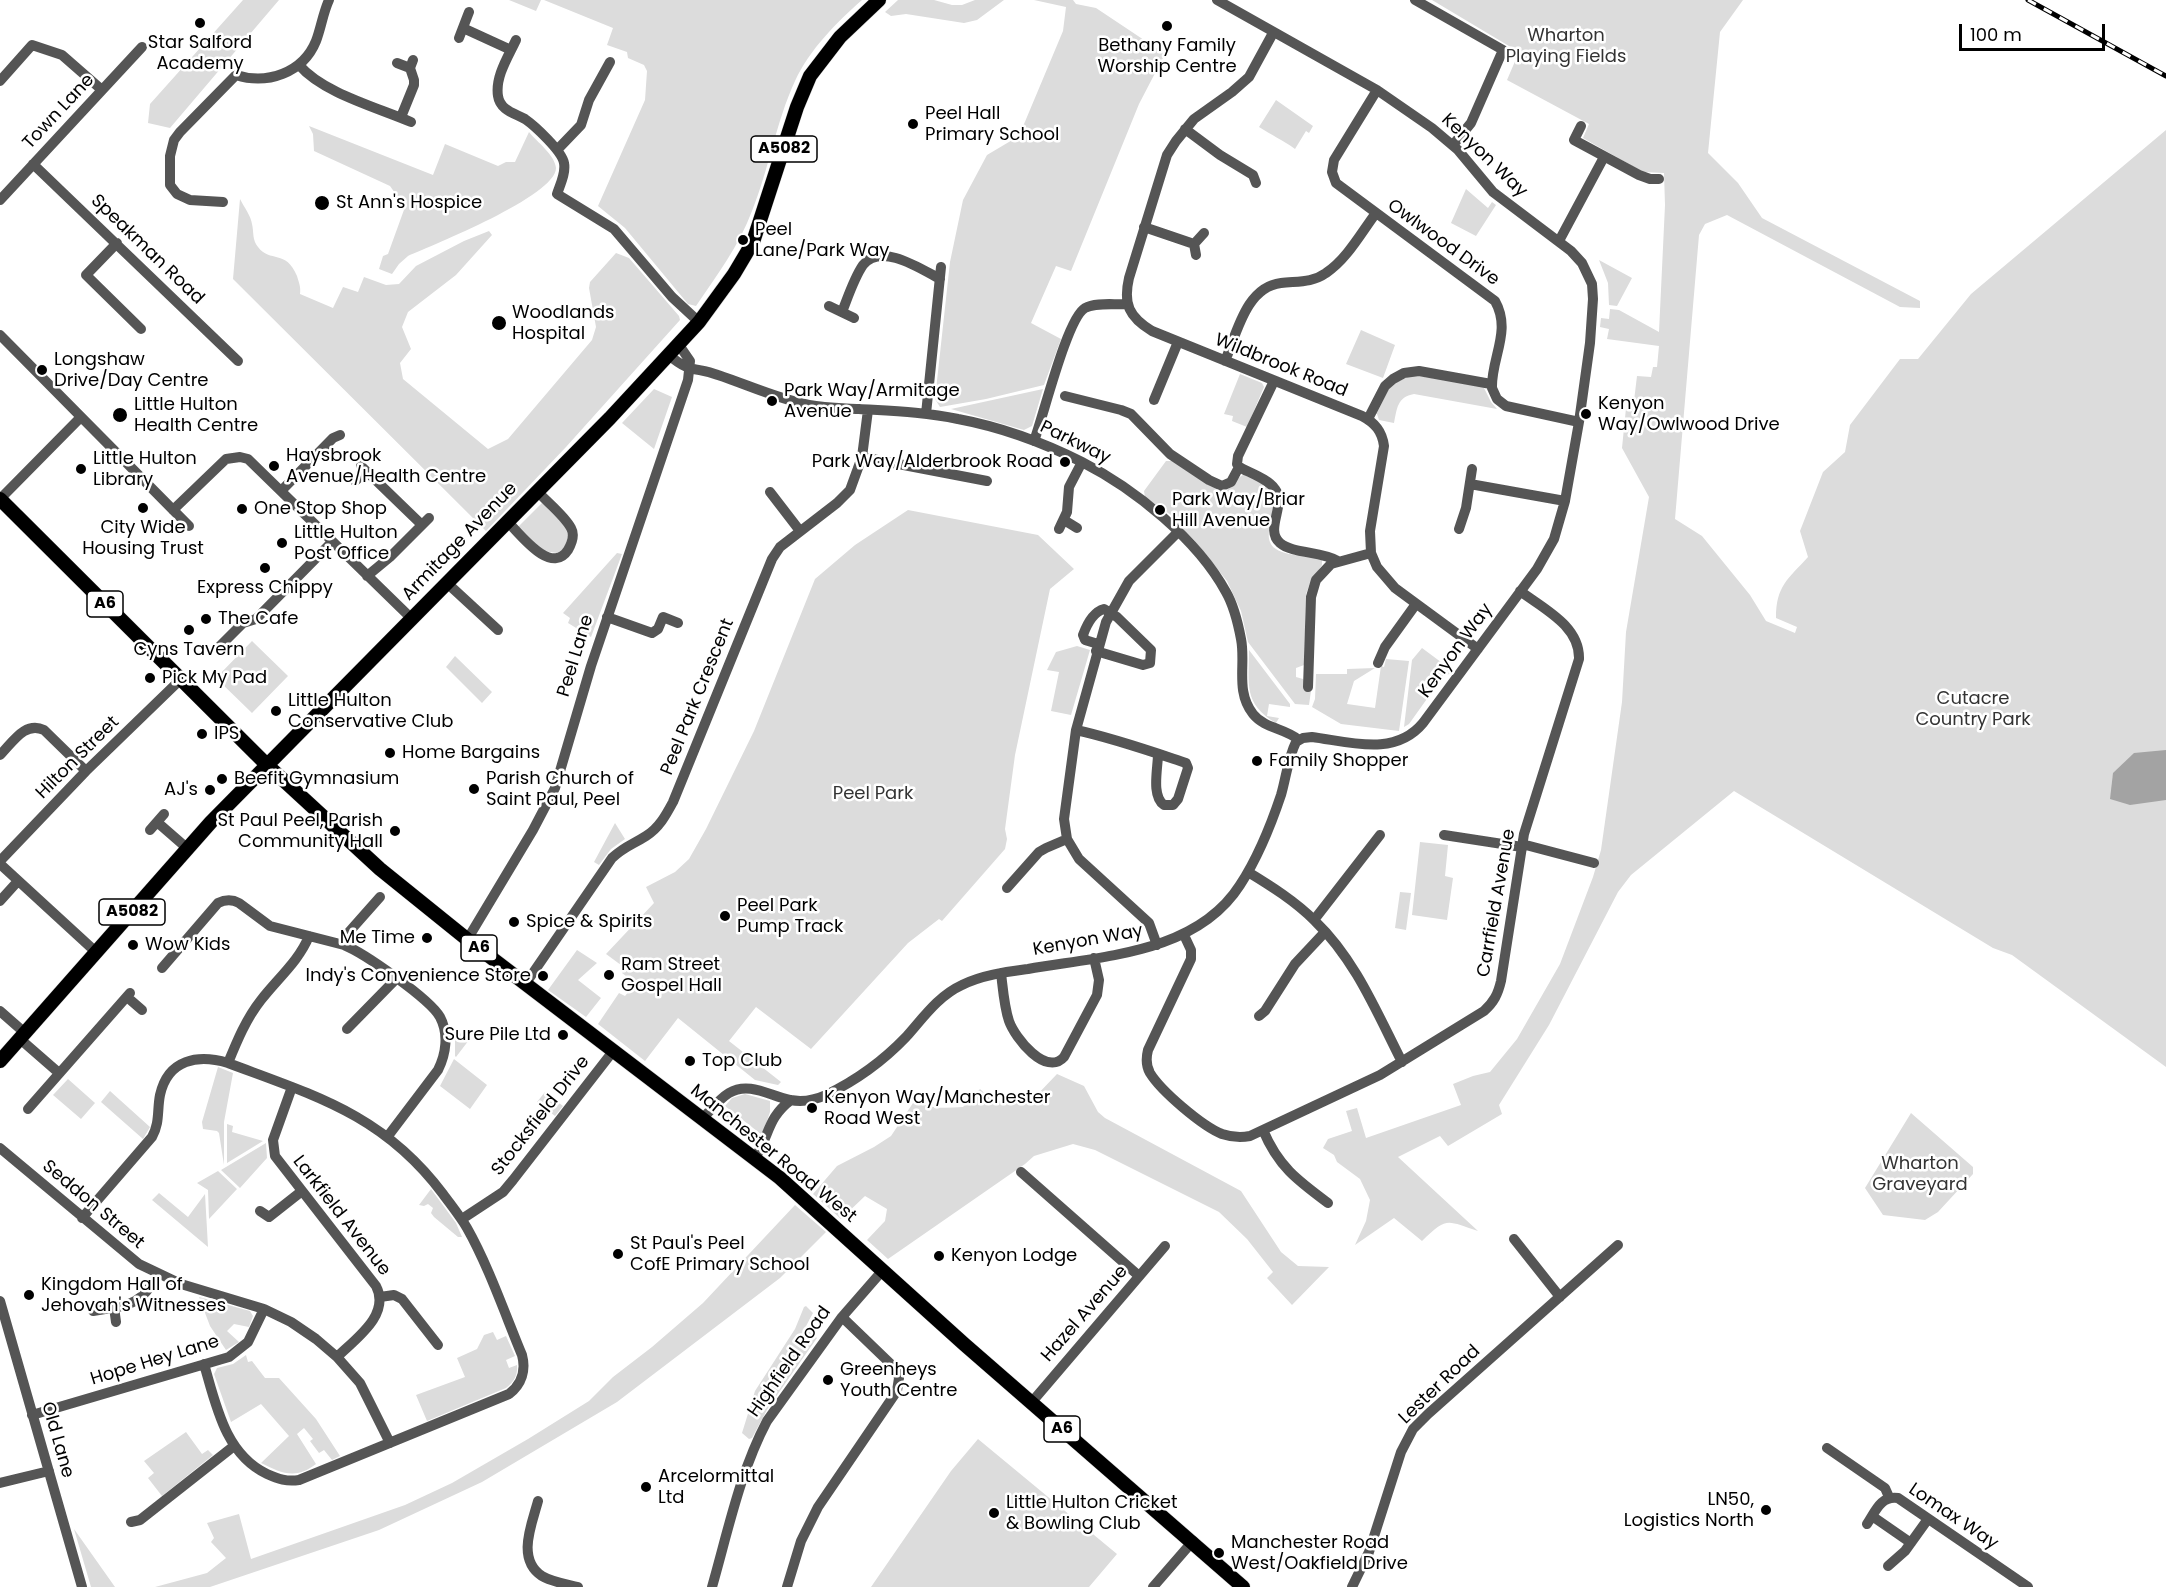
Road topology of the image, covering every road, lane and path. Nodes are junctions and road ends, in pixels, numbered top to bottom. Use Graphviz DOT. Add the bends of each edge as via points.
graph roads {
  1 [pos="329,0"];
  2 [pos="879,0"];
  3 [pos="1217,0"];
  4 [pos="1415,0"];
  5 [pos="469,12"];
  6 [pos="1273,33"];
  7 [pos="142,47"];
  8 [pos="610,62"];
  9 [pos="397,63"];
  10 [pos="299,64"];
  11 [pos="0,81"];
  12 [pos="102,90"];
  13 [pos="1377,90"];
  14 [pos="1581,126"];
  15 [pos="1185,129"];
  16 [pos="1453,145"];
  17 [pos="557,150"];
  18 [pos="1604,157"];
  19 [pos="33,164"];
  20 [pos="1257,176"];
  21 [pos="1659,179"];
  22 [pos="0,200"];
  23 [pos="223,202"];
  24 [pos="1376,213"];
  25 [pos="1144,227"];
  26 [pos="1204,233"];
  27 [pos="1559,242"];
  28 [pos="117,243"];
  29 [pos="941,267"];
  30 [pos="940,279"];
  31 [pos="1127,304"];
  32 [pos="829,306"];
  33 [pos="842,312"];
  34 [pos="854,318"];
  35 [pos="699,322"];
  36 [pos="141,329"];
  37 [pos="0,335"];
  38 [pos="1178,342"];
  39 [pos="674,350"];
  40 [pos="238,361"];
  41 [pos="1225,361"];
  42 [pos="689,369"];
  43 [pos="1274,381"];
  44 [pos="1491,384"];
  45 [pos="1065,396"];
  46 [pos="1154,400"];
  47 [pos="868,410"];
  48 [pos="926,414"];
  49 [pos="81,417"];
  50 [pos="1368,420"];
  51 [pos="1579,422"];
  52 [pos="340,435"];
  53 [pos="1034,441"];
  54 [pos="862,457"];
  55 [pos="1082,462"];
  56 [pos="1239,467"];
  57 [pos="1472,469"];
  58 [pos="987,480"];
  59 [pos="355,481"];
  60 [pos="1470,484"];
  61 [pos="281,491"];
  62 [pos="537,491"];
  63 [pos="770,492"];
  64 [pos="0,499"];
  65 [pos="1565,501"];
  66 [pos="173,510"];
  67 [pos="507,521"];
  68 [pos="189,526"];
  69 [pos="1077,528"];
  70 [pos="1459,529"];
  71 [pos="801,531"];
  72 [pos="1178,532"];
  73 [pos="332,542"];
  74 [pos="1371,553"];
  75 [pos="1338,561"];
  76 [pos="367,576"];
  77 [pos="447,583"];
  78 [pos="1520,591"];
  79 [pos="1416,604"];
  80 [pos="1110,612"];
  81 [pos="607,617"];
  82 [pos="411,618"];
  83 [pos="678,623"];
  84 [pos="498,630"];
  85 [pos="219,647"];
  86 [pos="1097,648"];
  87 [pos="1478,648"];
  88 [pos="1378,663"];
  89 [pos="180,680"];
  90 [pos="1308,687"];
  91 [pos="1076,730"];
  92 [pos="1299,740"];
  93 [pos="1158,754"];
  94 [pos="0,755"];
  95 [pos="267,765"];
  96 [pos="86,771"];
  97 [pos="157,822"];
  98 [pos="1067,839"];
  99 [pos="1373,839"];
  100 [pos="1450,839"];
  101 [pos="1522,846"];
  102 [pos="188,849"];
  103 [pos="0,863"];
  104 [pos="1594,863"];
  105 [pos="1010,867"];
  106 [pos="1248,872"];
  107 [pos="1019,875"];
  108 [pos="18,881"];
  109 [pos="1007,888"];
  110 [pos="0,901"];
  111 [pos="373,901"];
  112 [pos="1314,920"];
  113 [pos="1325,932"];
  114 [pos="1185,935"];
  115 [pos="309,936"];
  116 [pos="467,940"];
  117 [pos="344,945"];
  118 [pos="1156,945"];
  119 [pos="97,952"];
  120 [pos="1094,957"];
  121 [pos="169,965"];
  122 [pos="1001,973"];
  123 [pos="396,979"];
  124 [pos="526,983"];
  125 [pos="142,1010"];
  126 [pos="0,1011"];
  127 [pos="1259,1016"];
  128 [pos="348,1025"];
  129 [pos="22,1036"];
  130 [pos="614,1050"];
  131 [pos="0,1061"];
  132 [pos="1402,1062"];
  133 [pos="228,1063"];
  134 [pos="59,1073"];
  135 [pos="292,1087"];
  136 [pos="791,1100"];
  137 [pos="28,1109"];
  138 [pos="703,1118"];
  139 [pos="1263,1130"];
  140 [pos="388,1136"];
  141 [pos="0,1148"];
  142 [pos="755,1158"];
  143 [pos="1021,1172"];
  144 [pos="302,1191"];
  145 [pos="1328,1203"];
  146 [pos="260,1211"];
  147 [pos="82,1218"];
  148 [pos="462,1219"];
  149 [pos="1514,1239"];
  150 [pos="1618,1245"];
  151 [pos="1165,1246"];
  152 [pos="883,1270"];
  153 [pos="159,1274"];
  154 [pos="1139,1276"];
  155 [pos="380,1297"];
  156 [pos="1560,1297"];
  157 [pos="0,1301"];
  158 [pos="114,1307"];
  159 [pos="264,1309"];
  160 [pos="93,1311"];
  161 [pos="842,1317"];
  162 [pos="116,1322"];
  163 [pos="3,1323"];
  164 [pos="438,1345"];
  165 [pos="337,1357"];
  166 [pos="204,1364"];
  167 [pos="1031,1402"];
  168 [pos="32,1414"];
  169 [pos="390,1443"];
  170 [pos="234,1446"];
  171 [pos="1827,1448"];
  172 [pos="49,1471"];
  173 [pos="0,1483"];
  174 [pos="1889,1497"];
  175 [pos="538,1501"];
  176 [pos="1928,1518"];
  177 [pos="131,1522"];
  178 [pos="1193,1541"];
  179 [pos="1911,1543"];
  180 [pos="1888,1566"];
  181 [pos="82,1587"];
  182 [pos="578,1587"];
  183 [pos="712,1587"];
  184 [pos="787,1587"];
  185 [pos="1153,1587"];
  186 [pos="1243,1587"];
  187 [pos="1352,1587"];
  188 [pos="2028,1587"];
  1 -- 10 [label="street" via="316,40"];
  2 -- 35 [label="main road, A5082" via="840,37 810,76 753,242"];
  3 -- 6 [label="street, Kenyon Way"];
  4 -- 16 [label="street" via="1503,50 1471,123"];
  5 -- 17 [label="street" via="461,33 513,45 498,84 500,102 506,110 535,127"];
  6 -- 13 [label="street, Kenyon Way"];
  6 -- 15 [label="street" via="1248,77 1232,92 1204,105"];
  7 -- 12 [label="street, Town Lane"];
  8 -- 17 [label="street" via="598,73 581,125"];
  9 -- 10 [label="street" via="412,64 414,85 406,119 321,85"];
  10 -- 23 [label="street" via="268,79 247,79 236,71 180,132 171,148 173,190 185,199 207,205"];
  11 -- 12 [label="street" via="32,45 62,55"];
  12 -- 19 [label="street, Town Lane"];
  13 -- 16 [label="street, Kenyon Way"];
  13 -- 24 [label="street, Owlwood Drive" via="1334,160 1332,172 1340,187"];
  14 -- 18 [label="street" via="1574,140"];
  15 -- 20 [label="street"];
  15 -- 25 [label="street" via="1167,155"];
  16 -- 27 [label="street, Kenyon Way" via="1493,192"];
  17 -- 35 [label="street" via="564,164 557,194 614,229 672,297"];
  18 -- 21 [label="street" via="1645,178"];
  18 -- 27 [label="street"];
  19 -- 22 [label="street, Town Lane"];
  19 -- 28 [label="street, Speakman Road"];
  24 -- 41 [label="street" via="1340,261 1325,274 1271,285 1257,293"];
  24 -- 44 [label="street, Owlwood Drive" via="1495,301 1502,329"];
  25 -- 26 [label="street" via="1195,249"];
  25 -- 31 [label="street" via="1129,278"];
  27 -- 51 [label="street, Kenyon Way" via="1582,263 1593,291"];
  28 -- 36 [label="street" via="86,275"];
  28 -- 40 [label="street, Speakman Road"];
  29 -- 30 [label="street"];
  30 -- 33 [label="street" via="893,257 878,256 864,264"];
  30 -- 48 [label="street"];
  31 -- 38 [label="street, Wildbrook Road" via="1141,325"];
  31 -- 53 [label="street" via="1091,306 1079,313 1057,365"];
  32 -- 33 [label="street"];
  33 -- 34 [label="street"];
  35 -- 39 [label="main road, A5082"];
  37 -- 49 [label="street"];
  38 -- 41 [label="street, Wildbrook Road"];
  38 -- 46 [label="street" via="1164,389"];
  39 -- 42 [label="street" via="689,357"];
  39 -- 62 [label="main road, Armitage Avenue / A5082"];
  41 -- 43 [label="street, Wildbrook Road"];
  42 -- 47 [label="street, Parkway" via="707,371 809,405"];
  42 -- 81 [label="street, Peel Lane"];
  43 -- 50 [label="street, Wildbrook Road"];
  43 -- 56 [label="street" via="1238,456"];
  44 -- 50 [label="street" via="1419,371 1404,373 1385,386"];
  44 -- 51 [label="street" via="1497,399 1506,406"];
  45 -- 56 [label="street" via="1080,404 1131,414 1161,447 1216,485 1227,485"];
  47 -- 48 [label="street, Parkway"];
  47 -- 54 [label="street, Peel Park Crescent"];
  48 -- 53 [label="street, Parkway" via="982,424"];
  49 -- 64 [label="street"];
  49 -- 66 [label="street"];
  50 -- 74 [label="street" via="1379,429 1384,446 1370,531"];
  51 -- 65 [label="street, Kenyon Way"];
  52 -- 61 [label="street"];
  53 -- 55 [label="street, Parkway"];
  54 -- 58 [label="street"];
  54 -- 71 [label="street, Peel Park Crescent" via="844,498"];
  55 -- 69 [label="street" via="1069,487 1067,512 1061,524"];
  55 -- 72 [label="street, Parkway" via="1138,498"];
  56 -- 75 [label="street" via="1269,483 1277,492 1277,540 1287,547"];
  57 -- 60 [label="street"];
  59 -- 76 [label="street" via="363,468 425,522"];
  60 -- 65 [label="street"];
  60 -- 70 [label="street"];
  61 -- 66 [label="street" via="248,459 233,457 220,464"];
  61 -- 73 [label="street"];
  62 -- 67 [label="main road, Armitage Avenue / A5082"];
  62 -- 67 [label="street" via="572,529 572,541 565,554 553,559 540,555"];
  63 -- 71 [label="street"];
  64 -- 89 [label="main road, A6"];
  65 -- 78 [label="street, Kenyon Way" via="1554,539"];
  66 -- 68 [label="street"];
  67 -- 77 [label="main road, Armitage Avenue / A5082"];
  71 -- 124 [label="street, Peel Park Crescent" via="772,559 666,816 646,836 612,858"];
  72 -- 80 [label="street" via="1129,581"];
  72 -- 92 [label="street, Parkway" via="1214,574 1234,609 1242,644 1242,688 1248,706 1261,722"];
  73 -- 76 [label="street"];
  73 -- 85 [label="street" via="256,619 243,623"];
  74 -- 75 [label="street"];
  74 -- 79 [label="street" via="1384,578"];
  75 -- 90 [label="street" via="1325,568 1311,592 1304,673"];
  76 -- 82 [label="street"];
  77 -- 82 [label="main road, Armitage Avenue / A5082"];
  77 -- 84 [label="street"];
  78 -- 87 [label="street, Kenyon Way"];
  78 -- 101 [label="street, Carrfield Avenue" via="1570,630 1579,654"];
  79 -- 87 [label="street"];
  79 -- 88 [label="street" via="1384,647"];
  80 -- 86 [label="street"];
  80 -- 86 [label="street" via="1100,610 1087,625 1083,638"];
  80 -- 86 [label="street" via="1151,651 1152,658 1143,665"];
  81 -- 83 [label="street" via="649,633 656,632 663,617"];
  81 -- 116 [label="street, Peel Lane" via="555,788"];
  82 -- 95 [label="main road, Armitage Avenue / A5082"];
  86 -- 91 [label="street"];
  87 -- 92 [label="street, Kenyon Way" via="1424,723 1406,739 1383,745 1312,737"];
  89 -- 95 [label="main road, A6"];
  89 -- 96 [label="street, Hilton Street"];
  91 -- 93 [label="street"];
  91 -- 98 [label="street" via="1064,819"];
  92 -- 106 [label="street, Kenyon Way" via="1278,804"];
  93 -- 93 [label="street" via="1158,799 1164,805 1173,805 1188,765"];
  94 -- 96 [label="street" via="35,724"];
  95 -- 102 [label="main road, A5082"];
  95 -- 116 [label="main road, Manchester Road West / A6" via="372,862"];
  96 -- 103 [label="street, Hilton Street"];
  97 -- 102 [label="street"];
  98 -- 107 [label="street" via="1046,848"];
  98 -- 118 [label="street" via="1078,859 1149,922"];
  99 -- 112 [label="street"];
  100 -- 101 [label="street"];
  101 -- 104 [label="street"];
  101 -- 132 [label="street, Carrfield Avenue" via="1498,994 1484,1011"];
  102 -- 119 [label="main road, A5082"];
  103 -- 108 [label="street"];
  105 -- 107 [label="street"];
  106 -- 112 [label="street"];
  106 -- 114 [label="street, Kenyon Way" via="1222,907"];
  107 -- 109 [label="street"];
  108 -- 110 [label="street"];
  108 -- 119 [label="street"];
  111 -- 117 [label="street"];
  112 -- 113 [label="street"];
  113 -- 127 [label="street" via="1295,964"];
  113 -- 132 [label="street" via="1352,968"];
  114 -- 118 [label="street, Kenyon Way"];
  114 -- 139 [label="street, Carrfield Avenue" via="1191,959 1146,1055 1149,1072 1222,1134 1244,1137"];
  115 -- 117 [label="street"];
  115 -- 121 [label="street" via="270,926 234,900 223,901"];
  115 -- 133 [label="street" via="302,951 255,1009"];
  116 -- 124 [label="main road, Manchester Road West / A6"];
  117 -- 123 [label="street" via="367,956"];
  118 -- 120 [label="street, Kenyon Way"];
  119 -- 129 [label="main road, A5082"];
  120 -- 122 [label="street, Kenyon Way"];
  120 -- 122 [label="street" via="1100,984 1097,995 1064,1057 1054,1064 1042,1061 1016,1034 1009,1019"];
  122 -- 136 [label="street, Kenyon Way" via="966,983 942,998 889,1052 838,1089 815,1099"];
  123 -- 128 [label="street"];
  123 -- 140 [label="street" via="434,1010 443,1024 446,1042 438,1070"];
  124 -- 130 [label="main road, Manchester Road West / A6"];
  125 -- 134 [label="street" via="128,995"];
  126 -- 129 [label="street"];
  129 -- 131 [label="main road, A5082"];
  129 -- 134 [label="street"];
  130 -- 138 [label="main road, Manchester Road West / A6"];
  130 -- 148 [label="street, Stocksfield Drive" via="503,1192"];
  132 -- 139 [label="street, Carrfield Avenue"];
  133 -- 135 [label="street"];
  133 -- 147 [label="street" via="197,1058 174,1070 161,1091 158,1122 152,1137"];
  134 -- 137 [label="street"];
  135 -- 140 [label="street" via="345,1110"];
  135 -- 144 [label="street, Larkfield Avenue" via="272,1146 278,1162"];
  136 -- 138 [label="street, Kenyon Way" via="737,1090"];
  136 -- 142 [label="street" via="776,1113"];
  138 -- 142 [label="main road, Manchester Road West / A6"];
  139 -- 145 [label="street" via="1282,1166"];
  140 -- 148 [label="street" via="416,1162"];
  141 -- 147 [label="street, Seddon Street"];
  142 -- 152 [label="main road, Manchester Road West / A6"];
  143 -- 154 [label="street"];
  144 -- 146 [label="street" via="269,1217"];
  144 -- 155 [label="street, Larkfield Avenue" via="376,1286"];
  147 -- 153 [label="street, Seddon Street" via="128,1257"];
  148 -- 169 [label="street" via="522,1354 523,1374 509,1394"];
  149 -- 156 [label="street"];
  150 -- 156 [label="street, Lester Road"];
  151 -- 154 [label="street, Hazel Avenue"];
  152 -- 161 [label="street, Highfield Road"];
  152 -- 167 [label="main road, Manchester Road West / A6"];
  153 -- 158 [label="street" via="140,1300"];
  153 -- 159 [label="street, Seddon Street"];
  154 -- 167 [label="street, Hazel Avenue"];
  155 -- 164 [label="street, Larkfield Avenue" via="394,1295 402,1299"];
  155 -- 165 [label="street, Larkfield Avenue" via="373,1320"];
  156 -- 187 [label="street, Lester Road" via="1413,1429 1401,1452 1369,1552"];
  157 -- 163 [label="street, Old Lane"];
  158 -- 160 [label="street"];
  158 -- 162 [label="street"];
  159 -- 165 [label="street, Seddon Street" via="301,1329"];
  159 -- 166 [label="street, Hope Hey Lane" via="242,1348 229,1357"];
  161 -- 183 [label="street, Highfield Road" via="777,1405 758,1438"];
  161 -- 184 [label="street" via="892,1364 900,1383 818,1507 801,1541"];
  163 -- 168 [label="street, Old Lane"];
  165 -- 169 [label="street, Seddon Street" via="360,1383"];
  166 -- 168 [label="street, Hope Hey Lane"];
  166 -- 170 [label="street"];
  167 -- 178 [label="main road, Manchester Road West / A6"];
  168 -- 172 [label="street, Old Lane"];
  169 -- 170 [label="street" via="292,1481 256,1468"];
  170 -- 177 [label="street" via="140,1520"];
  171 -- 174 [label="street" via="1886,1488"];
  172 -- 173 [label="street"];
  172 -- 181 [label="street, Old Lane"];
  174 -- 176 [label="street, Lomax Way" via="1900,1499"];
  174 -- 179 [label="street, Lomax Way" via="1869,1520"];
  175 -- 182 [label="street" via="528,1540 533,1569 542,1576"];
  176 -- 179 [label="street"];
  176 -- 188 [label="street, Lomax Way"];
  178 -- 185 [label="street"];
  178 -- 186 [label="main road, Manchester Road West / A6"];
  179 -- 180 [label="street"];
}
